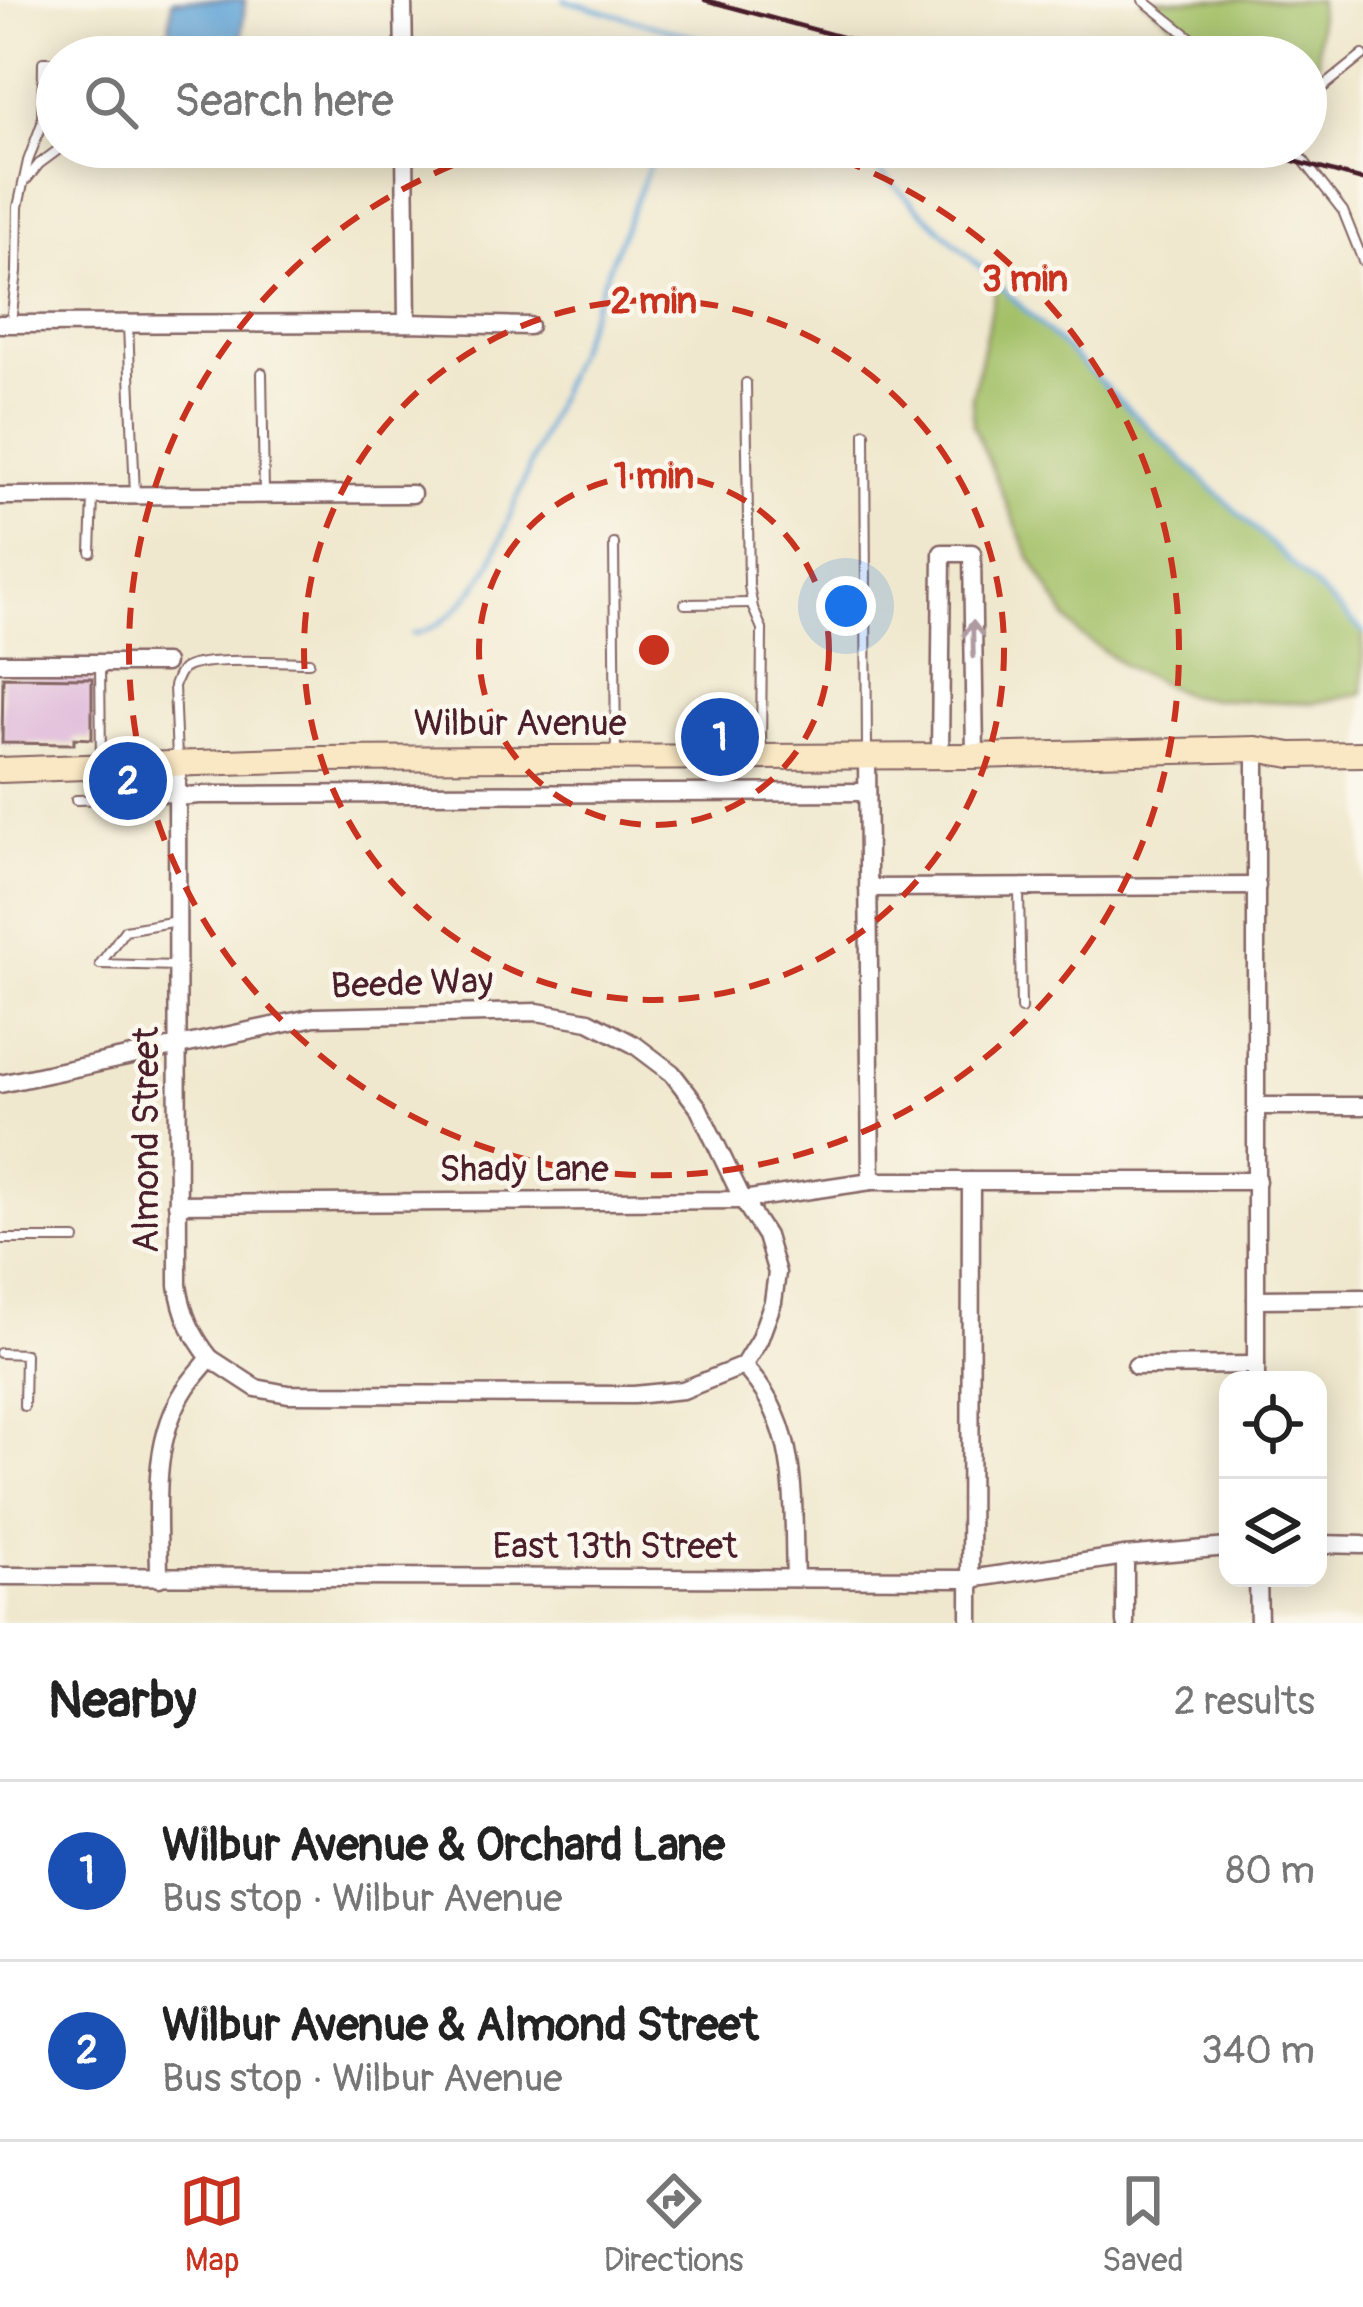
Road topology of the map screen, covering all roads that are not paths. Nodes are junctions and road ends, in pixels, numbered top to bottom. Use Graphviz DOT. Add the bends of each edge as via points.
graph roads {
  1 [pos="404,0"];
  2 [pos="1143,0"];
  3 [pos="404,36"];
  4 [pos="1188,36"];
  5 [pos="1363,55"];
  6 [pos="1327,84"];
  7 [pos="36,139"];
  8 [pos="36,168"];
  9 [pos="405,168"];
  10 [pos="1309,168"];
  11 [pos="26,180"];
  12 [pos="1363,261"];
  13 [pos="407,322"];
  14 [pos="128,323"];
  15 [pos="5,324"];
  16 [pos="529,326"];
  17 [pos="262,373"];
  18 [pos="746,383"];
  19 [pos="865,433"];
  20 [pos="264,494"];
  21 [pos="412,494"];
  22 [pos="93,495"];
  23 [pos="135,495"];
  24 [pos="0,496"];
  25 [pos="614,544"];
  26 [pos="91,552"];
  27 [pos="752,603"];
  28 [pos="685,604"];
  29 [pos="309,662"];
  30 [pos="0,663"];
  31 [pos="100,663"];
  32 [pos="165,663"];
  33 [pos="1363,739"];
  34 [pos="1256,748"];
  35 [pos="1363,754"];
  36 [pos="940,756"];
  37 [pos="975,756"];
  38 [pos="761,757"];
  39 [pos="867,757"];
  40 [pos="616,758"];
  41 [pos="177,764"];
  42 [pos="101,766"];
  43 [pos="66,767"];
  44 [pos="0,770"];
  45 [pos="0,789"];
  46 [pos="867,792"];
  47 [pos="177,797"];
  48 [pos="76,800"];
  49 [pos="1257,886"];
  50 [pos="1019,887"];
  51 [pos="868,888"];
  52 [pos="178,921"];
  53 [pos="178,967"];
  54 [pos="1021,1009"];
  55 [pos="178,1045"];
  56 [pos="0,1084"];
  57 [pos="1258,1106"];
  58 [pos="1363,1106"];
  59 [pos="871,1181"];
  60 [pos="971,1181"];
  61 [pos="1257,1181"];
  62 [pos="743,1200"];
  63 [pos="177,1204"];
  64 [pos="0,1239"];
  65 [pos="75,1239"];
  66 [pos="1363,1298"];
  67 [pos="1256,1299"];
  68 [pos="0,1353"];
  69 [pos="211,1358"];
  70 [pos="743,1366"];
  71 [pos="1136,1366"];
  72 [pos="1236,1371"];
  73 [pos="1256,1371"];
  74 [pos="23,1406"];
  75 [pos="1327,1544"];
  76 [pos="1363,1545"];
  77 [pos="1219,1547"];
  78 [pos="1125,1556"];
  79 [pos="0,1576"];
  80 [pos="159,1578"];
  81 [pos="795,1578"];
  82 [pos="970,1579"];
  83 [pos="1258,1587"];
  84 [pos="970,1623"];
  85 [pos="1125,1623"];
  86 [pos="1259,1623"];
  1 -- 3 [label="street"];
  2 -- 4 [label="lane"];
  5 -- 6 [label="lane"];
  7 -- 11 [label="lane"];
  8 -- 11 [label="lane"];
  9 -- 13 [label="street"];
  10 -- 12 [label="lane" via="1343,211"];
  11 -- 15 [label="lane"];
  13 -- 14 [label="street"];
  13 -- 16 [label="street"];
  14 -- 15 [label="street"];
  14 -- 23 [label="lane"];
  17 -- 20 [label="lane"];
  18 -- 27 [label="lane"];
  19 -- 39 [label="lane"];
  20 -- 21 [label="street"];
  20 -- 23 [label="street"];
  22 -- 23 [label="street"];
  22 -- 24 [label="street"];
  22 -- 26 [label="lane"];
  25 -- 40 [label="lane"];
  27 -- 28 [label="lane"];
  27 -- 38 [label="lane" via="762,629"];
  29 -- 41 [label="lane, Almond Street" via="185,668 175,680"];
  30 -- 31 [label="street"];
  31 -- 32 [label="street"];
  31 -- 42 [label="lane"];
  33 -- 34 [label="main road, Wilbur Avenue" via="1289,739"];
  34 -- 35 [label="main road, Wilbur Avenue"];
  34 -- 37 [label="main road, Wilbur Avenue"];
  34 -- 49 [label="street"];
  36 -- 37 [label="main road, Wilbur Avenue"];
  37 -- 36 [label="street, one-way" via="972,553 942,553"];
  36 -- 39 [label="main road, Wilbur Avenue"];
  38 -- 39 [label="main road, Wilbur Avenue"];
  38 -- 40 [label="main road, Wilbur Avenue"];
  39 -- 46 [label="street"];
  40 -- 41 [label="main road, Wilbur Avenue"];
  41 -- 42 [label="main road, Wilbur Avenue"];
  41 -- 47 [label="street, Almond Street"];
  42 -- 43 [label="main road, Wilbur Avenue"];
  43 -- 44 [label="main road, Wilbur Avenue"];
  43 -- 45 [label="main road"];
  46 -- 47 [label="street"];
  46 -- 51 [label="street"];
  47 -- 48 [label="lane"];
  47 -- 52 [label="street, Almond Street"];
  49 -- 50 [label="street"];
  49 -- 57 [label="street"];
  50 -- 51 [label="street"];
  50 -- 54 [label="lane"];
  51 -- 59 [label="street"];
  52 -- 53 [label="street, Almond Street"];
  52 -- 53 [label="lane" via="125,930 100,964"];
  53 -- 55 [label="street, Almond Street"];
  55 -- 56 [label="street, Beede Way"];
  55 -- 62 [label="street, Beede Way" via="374,1014 537,1012 589,1021 672,1073"];
  55 -- 63 [label="street, Almond Street"];
  57 -- 58 [label="street"];
  57 -- 61 [label="street"];
  59 -- 60 [label="street, Shady Lane"];
  59 -- 62 [label="street, Shady Lane"];
  60 -- 61 [label="street, Shady Lane"];
  60 -- 82 [label="street"];
  61 -- 67 [label="street"];
  62 -- 63 [label="street, Shady Lane"];
  62 -- 70 [label="street, Beede Way" via="777,1274 760,1340"];
  63 -- 69 [label="street, Almond Street" via="181,1309"];
  64 -- 65 [label="lane"];
  66 -- 67 [label="street"];
  67 -- 73 [label="street"];
  68 -- 74 [label="lane" via="25,1354"];
  69 -- 70 [label="street" via="256,1388 288,1394 634,1395 683,1390"];
  69 -- 80 [label="street" via="186,1388 161,1446"];
  70 -- 81 [label="street" via="788,1444"];
  71 -- 72 [label="street"];
  75 -- 76 [label="street"];
  77 -- 78 [label="street, East 13th Street"];
  78 -- 82 [label="street, East 13th Street"];
  78 -- 85 [label="street"];
  79 -- 80 [label="street, East 13th Street"];
  80 -- 81 [label="street, East 13th Street"];
  81 -- 82 [label="street, East 13th Street"];
  82 -- 84 [label="street"];
  83 -- 86 [label="street"];
}
